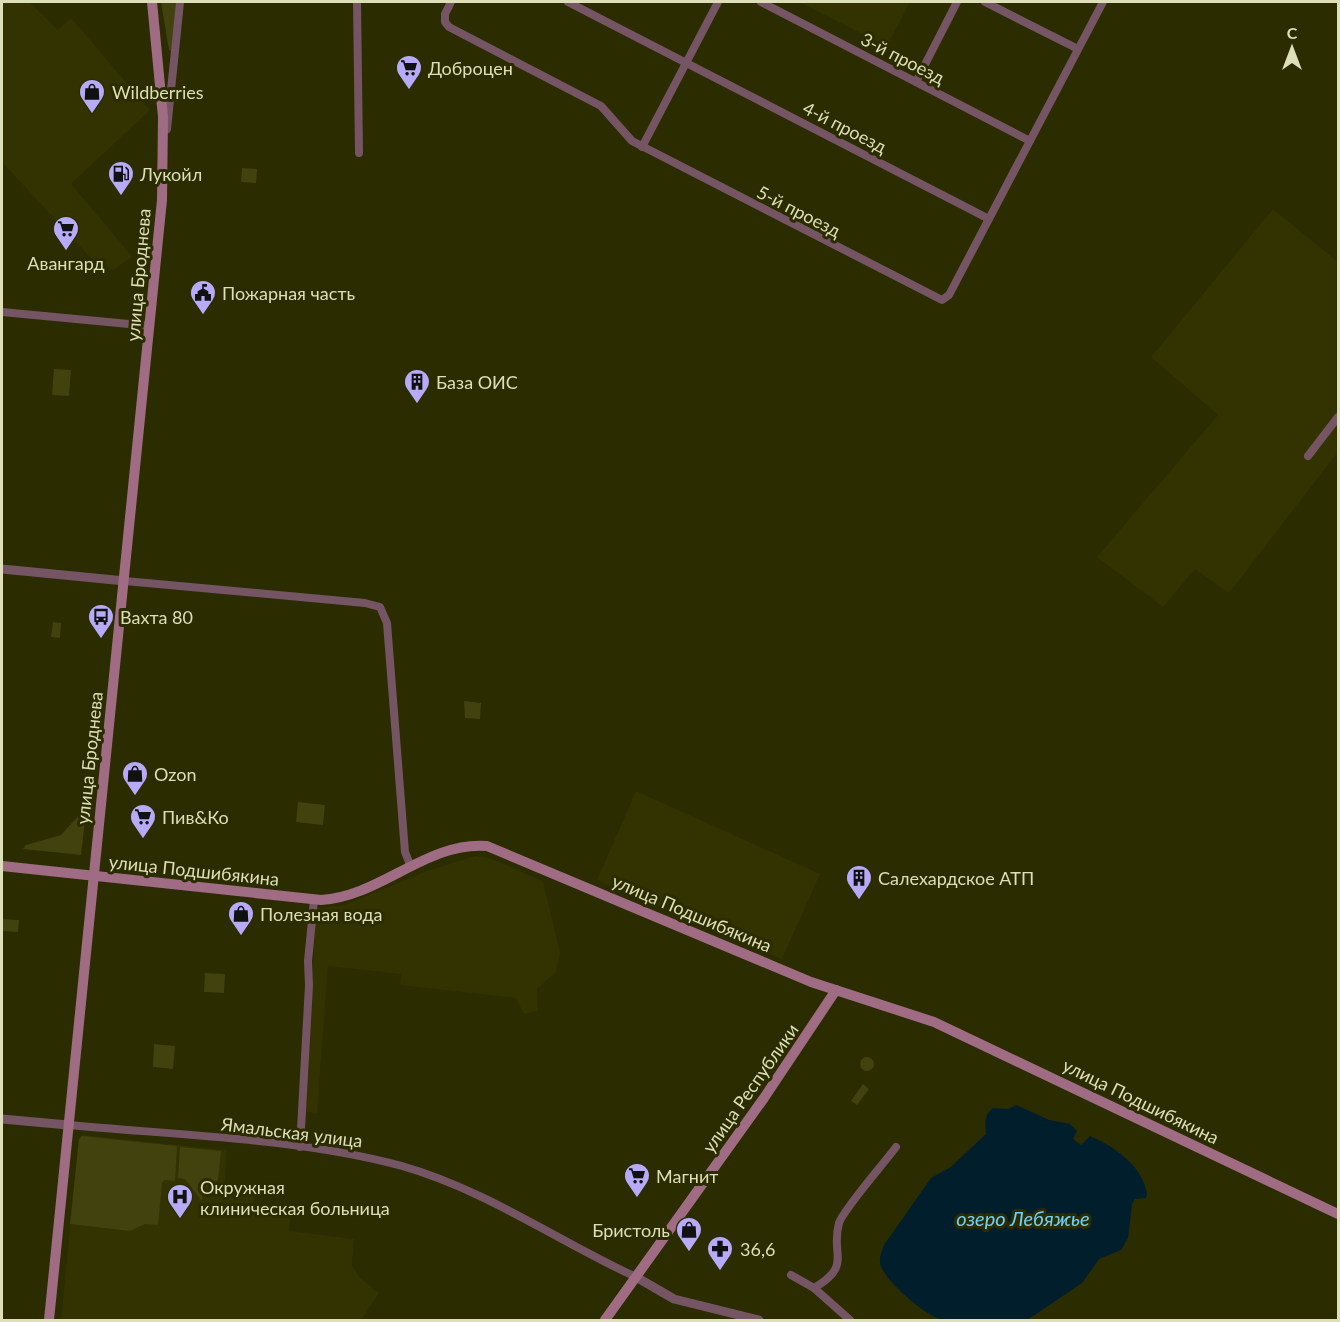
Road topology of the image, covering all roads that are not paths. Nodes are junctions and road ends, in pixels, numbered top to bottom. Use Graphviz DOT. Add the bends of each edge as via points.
graph roads {
  1 [pos="152,2"];
  2 [pos="180,2"];
  3 [pos="357,2"];
  4 [pos="451,2"];
  5 [pos="568,2"];
  6 [pos="718,2"];
  7 [pos="761,2"];
  8 [pos="957,2"];
  9 [pos="985,2"];
  10 [pos="1103,2"];
  11 [pos="1078,49"];
  12 [pos="687,62"];
  13 [pos="916,82"];
  14 [pos="1030,141"];
  15 [pos="642,147"];
  16 [pos="359,153"];
  17 [pos="163,155"];
  18 [pos="989,219"];
  19 [pos="2,312"];
  20 [pos="150,326"];
  21 [pos="1338,417"];
  22 [pos="1308,456"];
  23 [pos="2,569"];
  24 [pos="125,581"];
  25 [pos="2,866"];
  26 [pos="411,867"];
  27 [pos="94,876"];
  28 [pos="314,900"];
  29 [pos="836,990"];
  30 [pos="2,1119"];
  31 [pos="68,1125"];
  32 [pos="300,1147"];
  33 [pos="896,1147"];
  34 [pos="1338,1214"];
  35 [pos="791,1275"];
  36 [pos="636,1277"];
  37 [pos="814,1288"];
  38 [pos="50,1320"];
  39 [pos="605,1320"];
  40 [pos="759,1320"];
  41 [pos="850,1320"];
  1 -- 17 [label="main road, улица Броднева" via="160,68"];
  2 -- 17 [label="street"];
  3 -- 16 [label="street"];
  4 -- 15 [label="street, 5-й проезд" via="445,14 449,27 601,106 627,137"];
  5 -- 12 [label="street, 4-й проезд"];
  6 -- 12 [label="street"];
  7 -- 13 [label="street, 3-й проезд"];
  8 -- 13 [label="street"];
  9 -- 11 [label="street"];
  10 -- 11 [label="street"];
  11 -- 14 [label="street"];
  12 -- 15 [label="street"];
  12 -- 18 [label="street, 4-й проезд"];
  13 -- 14 [label="street, 3-й проезд"];
  14 -- 18 [label="street"];
  15 -- 18 [label="street, 5-й проезд" via="942,300 949,295"];
  17 -- 20 [label="main road, улица Броднева"];
  19 -- 20 [label="street"];
  20 -- 24 [label="main road, улица Броднева"];
  21 -- 22 [label="street"];
  23 -- 24 [label="street"];
  24 -- 26 [label="street" via="364,603 384,611 405,852"];
  24 -- 27 [label="main road, улица Броднева"];
  25 -- 27 [label="main road, улица Подшибякина"];
  26 -- 28 [label="main road, улица Подшибякина" via="350,895"];
  26 -- 29 [label="main road, улица Подшибякина" via="455,848 494,848"];
  27 -- 28 [label="main road, улица Подшибякина"];
  27 -- 31 [label="main road, улица Броднева"];
  28 -- 32 [label="street"];
  29 -- 34 [label="main road, улица Подшибякина" via="965,1036"];
  29 -- 36 [label="main road, улица Республики"];
  30 -- 31 [label="street, Ямальская улица"];
  31 -- 32 [label="street, Ямальская улица"];
  31 -- 38 [label="main road, улица Броднева"];
  32 -- 36 [label="street, Ямальская улица" via="404,1167 467,1190"];
  33 -- 37 [label="street" via="841,1219 836,1269"];
  35 -- 37 [label="street"];
  36 -- 39 [label="main road, улица Республики"];
  36 -- 40 [label="street" via="674,1299"];
  37 -- 41 [label="street"];
}
